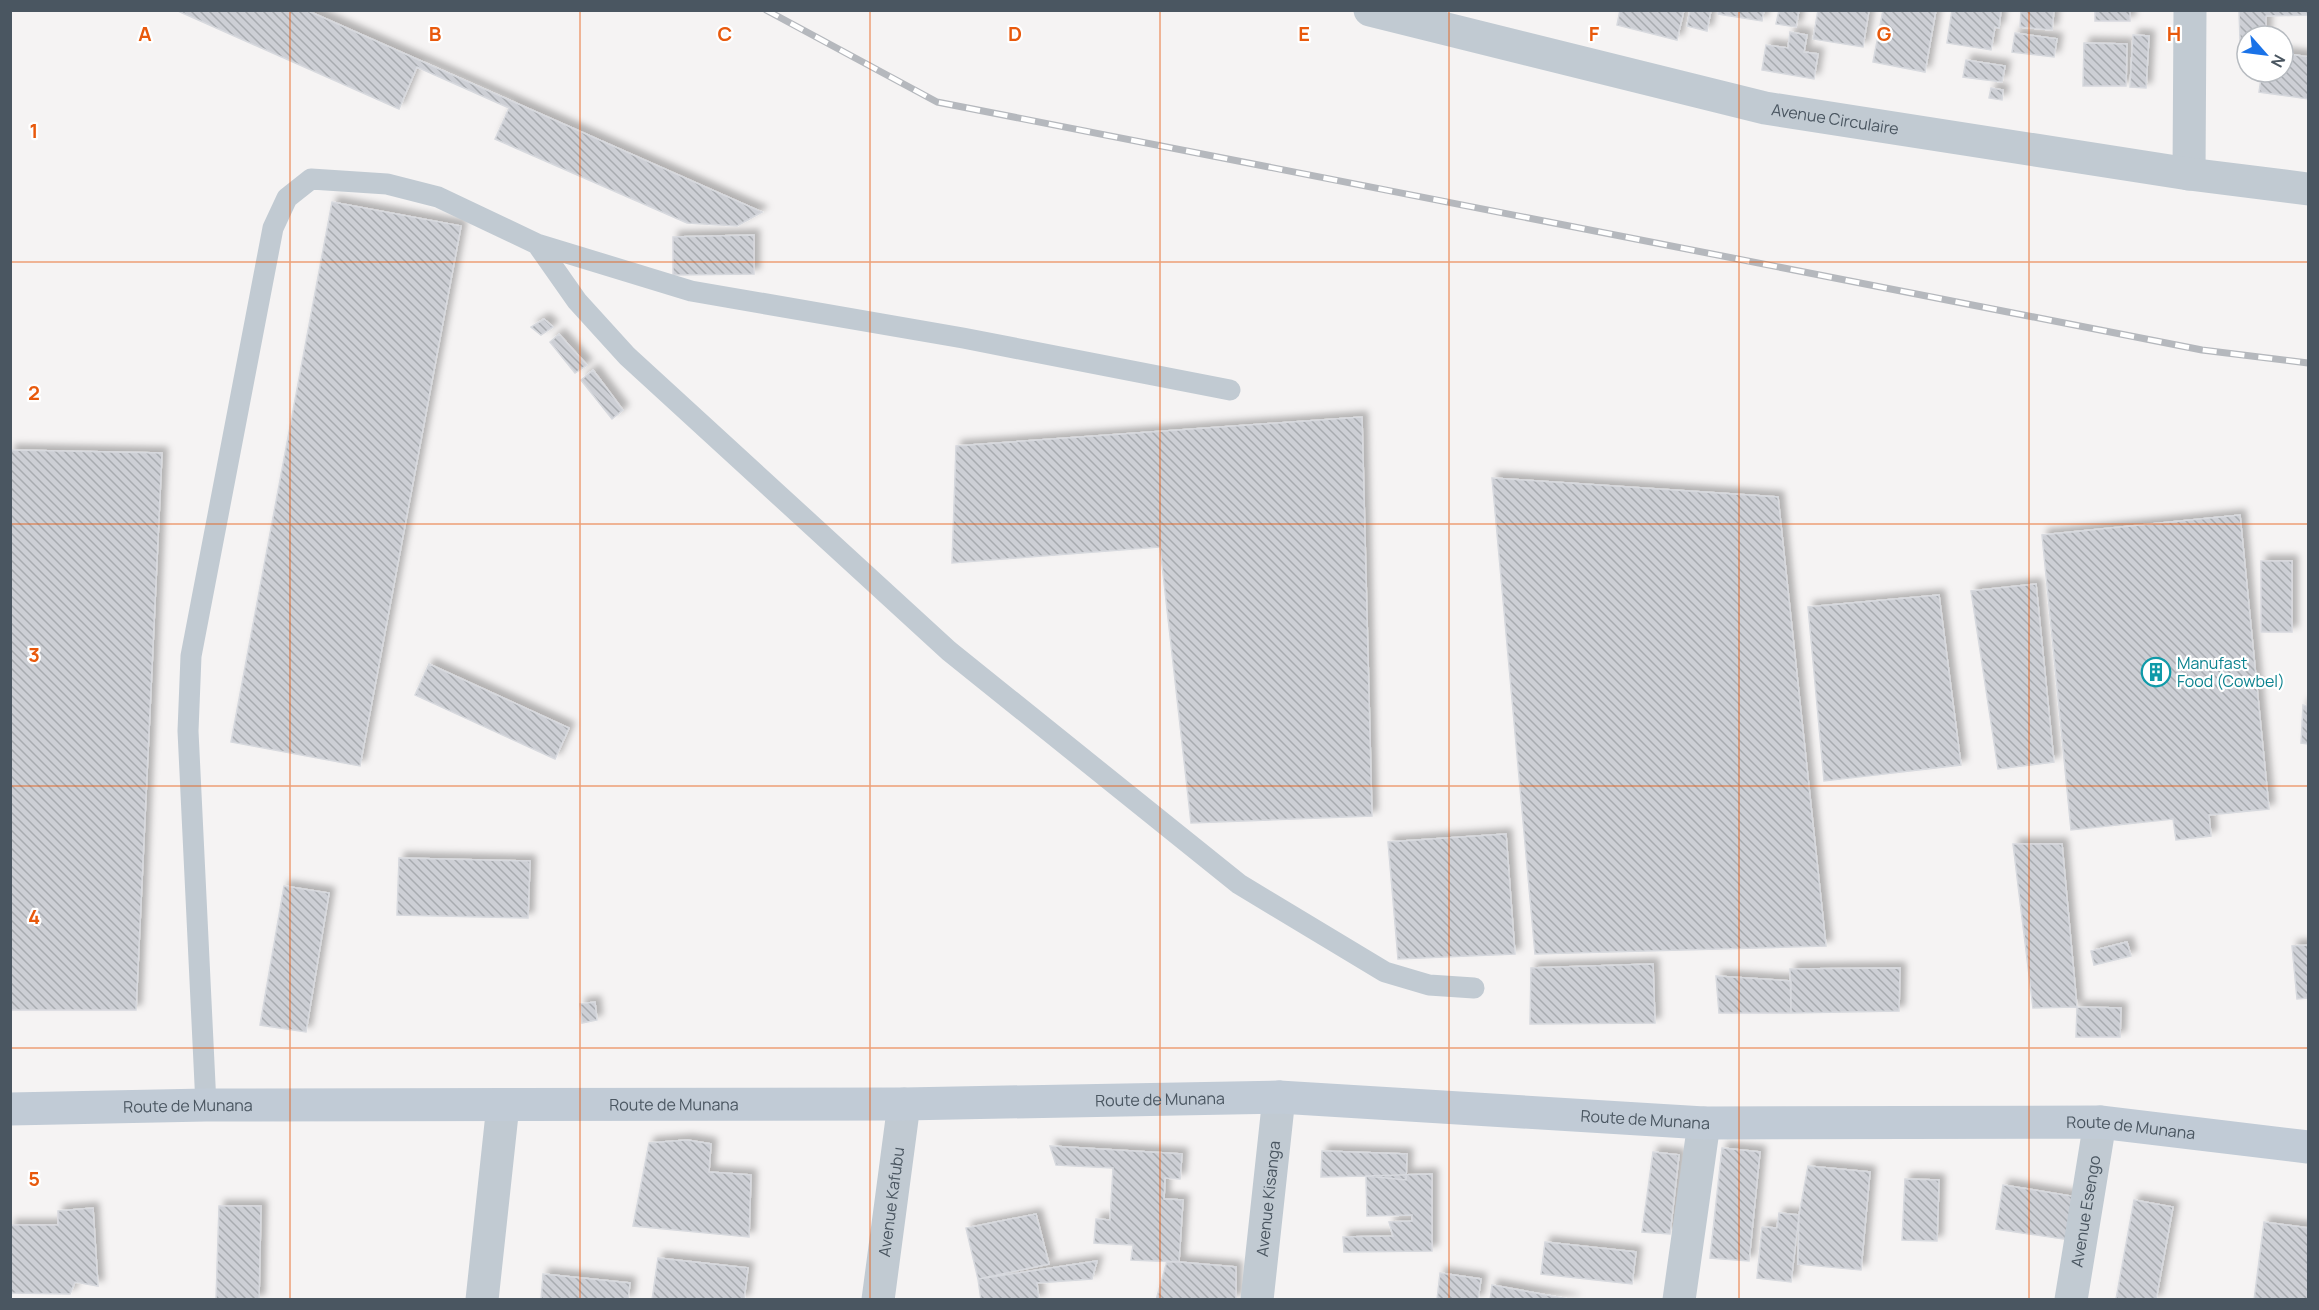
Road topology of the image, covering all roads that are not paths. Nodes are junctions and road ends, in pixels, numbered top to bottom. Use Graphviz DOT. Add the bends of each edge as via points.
graph roads {
  1 [pos="1370,10"];
  2 [pos="2190,10"];
  3 [pos="2189,174"];
  4 [pos="2308,189"];
  5 [pos="537,244"];
  6 [pos="1230,390"];
  7 [pos="1474,988"];
  8 [pos="1279,1097"];
  9 [pos="904,1104"];
  10 [pos="206,1105"];
  11 [pos="503,1105"];
  12 [pos="10,1109"];
  13 [pos="2100,1122"];
  14 [pos="1704,1123"];
  15 [pos="2308,1147"];
  16 [pos="482,1299"];
  17 [pos="878,1299"];
  18 [pos="1257,1299"];
  19 [pos="1679,1299"];
  20 [pos="2071,1299"];
  1 -- 3 [label="street, Avenue Circulaire" via="1765,108"];
  2 -- 3 [label="street"];
  3 -- 4 [label="street, Avenue Circulaire"];
  5 -- 6 [label="lane" via="691,291"];
  5 -- 7 [label="lane" via="577,301 627,356 949,651 1239,884 1385,972 1429,985"];
  5 -- 10 [label="lane" via="438,197 387,184 311,179 287,198 273,228 191,656 188,731"];
  8 -- 9 [label="main road, Route de Munana"];
  8 -- 14 [label="main road, Route de Munana"];
  8 -- 18 [label="street, Avenue Kisanga"];
  9 -- 11 [label="main road, Route de Munana"];
  9 -- 17 [label="street, Avenue Kafubu"];
  10 -- 11 [label="main road, Route de Munana"];
  10 -- 12 [label="main road, Route de Munana"];
  11 -- 16 [label="street"];
  13 -- 14 [label="main road, Route de Munana"];
  13 -- 15 [label="main road, Route de Munana"];
  13 -- 20 [label="street, Avenue Esengo"];
  14 -- 19 [label="street"];
}
